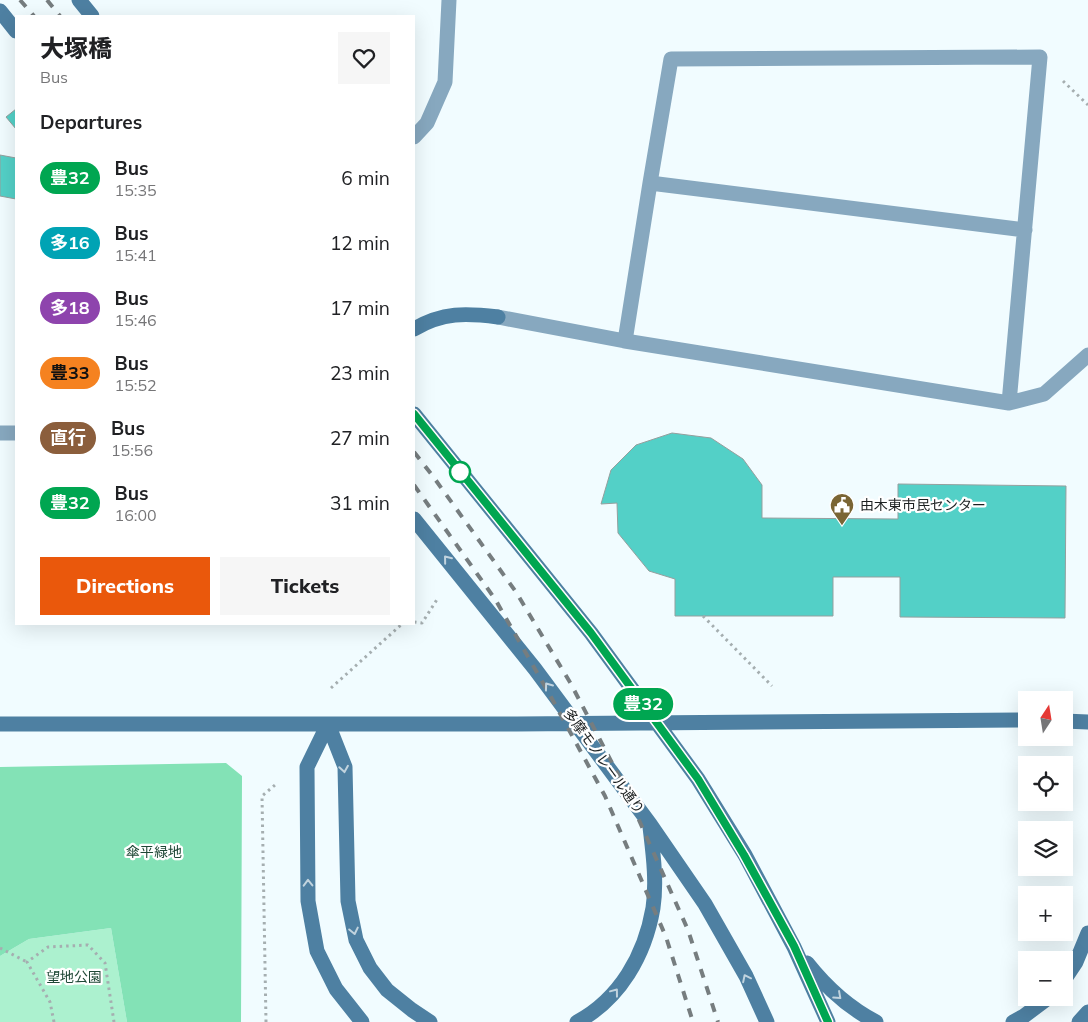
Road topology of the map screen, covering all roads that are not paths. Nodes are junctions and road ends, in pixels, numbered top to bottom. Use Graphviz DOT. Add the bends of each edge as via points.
graph roads {
  1 [pos="79,0"];
  2 [pos="449,0"];
  3 [pos="0,11"];
  4 [pos="91,15"];
  5 [pos="15,30"];
  6 [pos="415,136"];
  7 [pos="650,183"];
  8 [pos="1025,230"];
  9 [pos="498,316"];
  10 [pos="415,329"];
  11 [pos="625,340"];
  12 [pos="1088,356"];
  13 [pos="1009,403"];
  14 [pos="415,415"];
  15 [pos="0,432"];
  16 [pos="15,433"];
  17 [pos="415,520"];
  18 [pos="1018,720"];
  19 [pos="1073,721"];
  20 [pos="1088,722"];
  21 [pos="0,724"];
  22 [pos="328,724"];
  23 [pos="650,824"];
  24 [pos="1088,933"];
  25 [pos="794,946"];
  26 [pos="1073,966"];
  27 [pos="1037,1006"];
  28 [pos="1088,1012"];
  29 [pos="362,1022"];
  30 [pos="430,1022"];
  31 [pos="577,1022"];
  32 [pos="767,1022"];
  33 [pos="828,1022"];
  34 [pos="876,1022"];
  35 [pos="1013,1022"];
  36 [pos="1079,1022"];
  1 -- 4 [label="main road"];
  2 -- 6 [label="street" via="445,82 427,123"];
  3 -- 5 [label="main road"];
  7 -- 8 [label="street"];
  7 -- 8 [label="street" via="671,59 1040,57"];
  7 -- 11 [label="street"];
  8 -- 13 [label="street"];
  9 -- 10 [label="main road" via="466,313 438,318"];
  9 -- 11 [label="street"];
  11 -- 13 [label="street"];
  12 -- 13 [label="street" via="1044,394"];
  14 -- 25 [label="main road" via="591,633 698,779"];
  15 -- 16 [label="street"];
  23 -- 17 [label="main road, 多摩モノレール通り, one-way" via="535,669"];
  18 -- 22 [label="main road"];
  19 -- 20 [label="main road"];
  21 -- 22 [label="main road"];
  29 -- 22 [label="main road, one-way" via="336,989 317,951 308,901 307,767"];
  22 -- 30 [label="main road, one-way" via="345,767 348,901 356,940 370,968 387,990"];
  31 -- 23 [label="main road, one-way" via="610,998 630,972 645,942 654,892"];
  32 -- 23 [label="main road, 多摩モノレール通り, one-way" via="746,976 705,904"];
  24 -- 26 [label="main road"];
  25 -- 33 [label="main road"];
  25 -- 34 [label="main road, one-way" via="840,998"];
  27 -- 35 [label="main road"];
  28 -- 36 [label="main road"];
}
